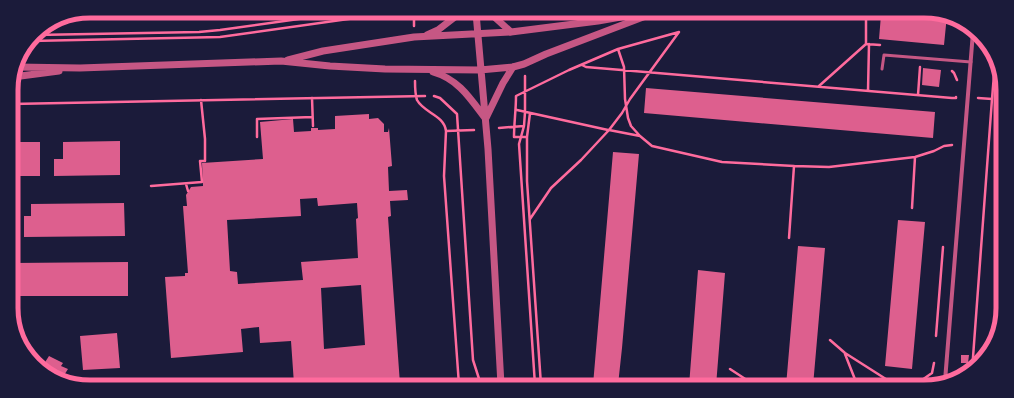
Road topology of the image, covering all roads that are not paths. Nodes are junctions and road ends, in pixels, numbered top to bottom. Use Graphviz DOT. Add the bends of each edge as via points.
graph roads {
  1 [pos="454,18"];
  2 [pos="476,18"];
  3 [pos="496,18"];
  4 [pos="615,18"];
  5 [pos="641,18"];
  6 [pos="511,32"];
  7 [pos="477,34"];
  8 [pos="425,36"];
  9 [pos="973,37"];
  10 [pos="281,61"];
  11 [pos="971,62"];
  12 [pos="22,67"];
  13 [pos="513,67"];
  14 [pos="80,68"];
  15 [pos="425,69"];
  16 [pos="882,69"];
  17 [pos="480,70"];
  18 [pos="19,76"];
  19 [pos="486,118"];
  20 [pos="945,377"];
  21 [pos="501,380"];
  1 -- 8 [label="street"];
  2 -- 7 [label="street"];
  3 -- 6 [label="street"];
  4 -- 6 [label="street"];
  5 -- 13 [label="street"];
  6 -- 7 [label="street"];
  7 -- 8 [label="street"];
  7 -- 17 [label="street"];
  8 -- 10 [label="street" via="344,48"];
  9 -- 11 [label="street"];
  10 -- 14 [label="street"];
  10 -- 15 [label="street" via="330,66"];
  11 -- 16 [label="lane" via="884,55"];
  11 -- 20 [label="street"];
  12 -- 14 [label="street"];
  13 -- 17 [label="street"];
  13 -- 19 [label="street"];
  14 -- 18 [label="street"];
  15 -- 17 [label="street"];
  15 -- 19 [label="street" via="451,79"];
  17 -- 19 [label="street"];
  19 -- 21 [label="street"];
}
